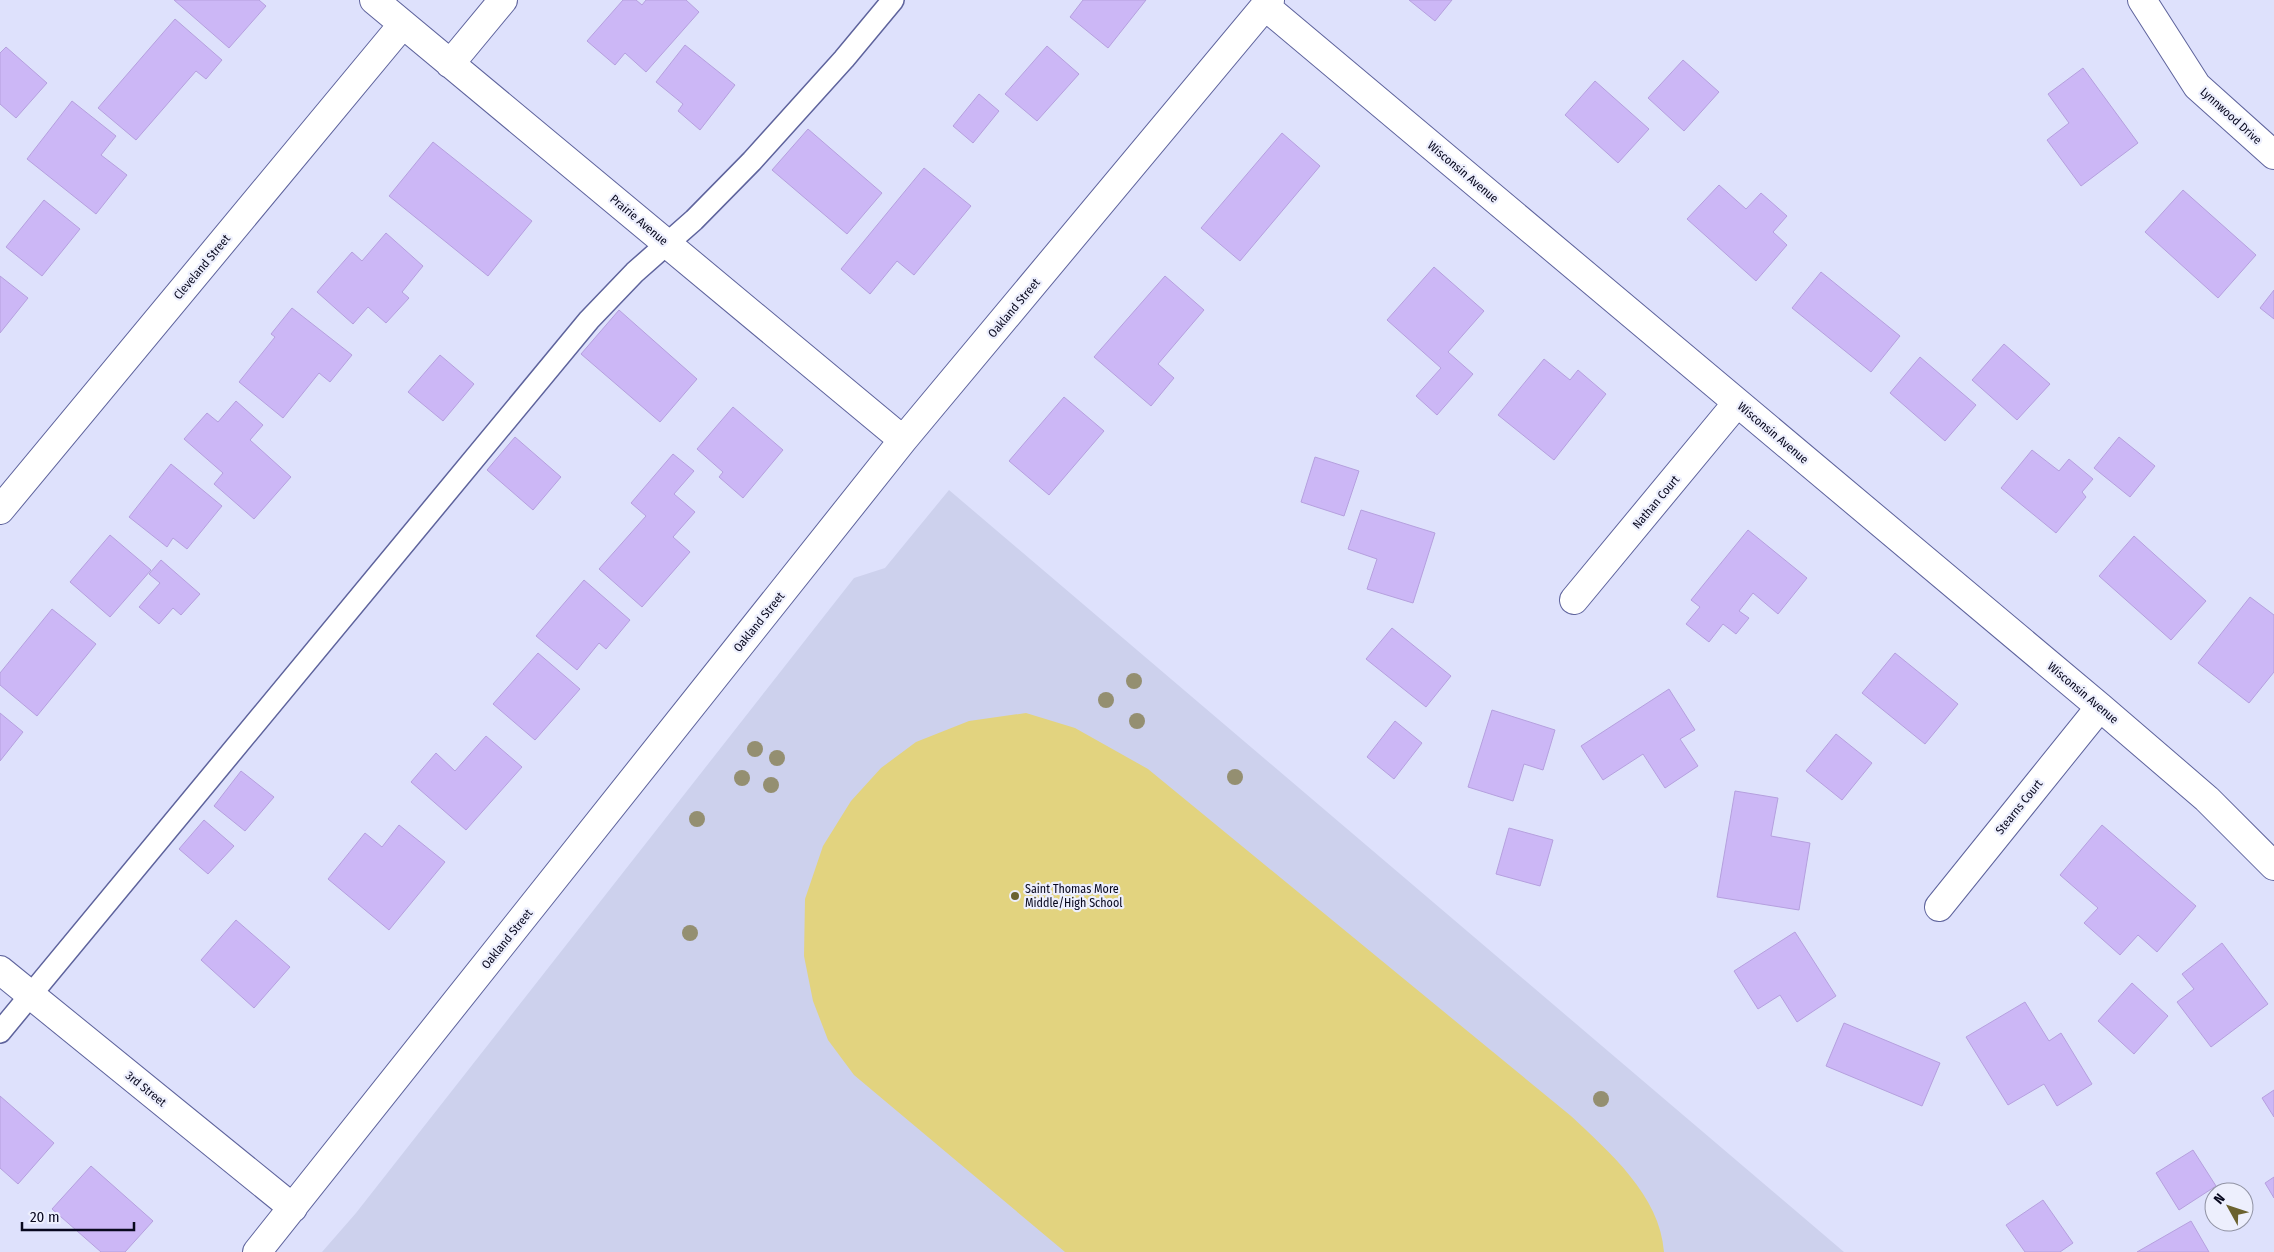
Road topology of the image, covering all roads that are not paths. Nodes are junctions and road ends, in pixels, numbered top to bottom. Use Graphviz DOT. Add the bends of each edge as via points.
graph roads {
  1 [pos="374,0"];
  2 [pos="503,0"];
  3 [pos="893,0"];
  4 [pos="2142,0"];
  5 [pos="1268,3"];
  6 [pos="403,24"];
  7 [pos="450,64"];
  8 [pos="2274,154"];
  9 [pos="666,243"];
  10 [pos="1738,403"];
  11 [pos="904,440"];
  12 [pos="0,510"];
  13 [pos="1574,600"];
  14 [pos="2100,707"];
  15 [pos="2274,866"];
  16 [pos="1939,907"];
  17 [pos="0,970"];
  18 [pos="30,995"];
  19 [pos="0,1032"];
  20 [pos="292,1208"];
  21 [pos="257,1252"];
  1 -- 6 [label="street, Prairie Avenue"];
  2 -- 7 [label="street"];
  3 -- 9 [label="lane" via="752,161 694,220"];
  4 -- 8 [label="street, Lynnwood Drive" via="2197,86"];
  5 -- 10 [label="street, Wisconsin Avenue"];
  5 -- 11 [label="street, Oakland Street"];
  6 -- 7 [label="street, Prairie Avenue"];
  6 -- 12 [label="street, Cleveland Street"];
  7 -- 9 [label="street, Prairie Avenue"];
  9 -- 11 [label="street, Prairie Avenue"];
  9 -- 18 [label="lane" via="589,320"];
  10 -- 13 [label="street, Nathan Court"];
  10 -- 14 [label="street, Wisconsin Avenue"];
  11 -- 20 [label="street, Oakland Street"];
  14 -- 15 [label="street, Wisconsin Avenue" via="2207,799"];
  14 -- 16 [label="street, Stearns Court"];
  17 -- 18 [label="street, 3rd Street"];
  18 -- 19 [label="lane"];
  18 -- 20 [label="street, 3rd Street"];
  20 -- 21 [label="street, Oakland Street"];
}
